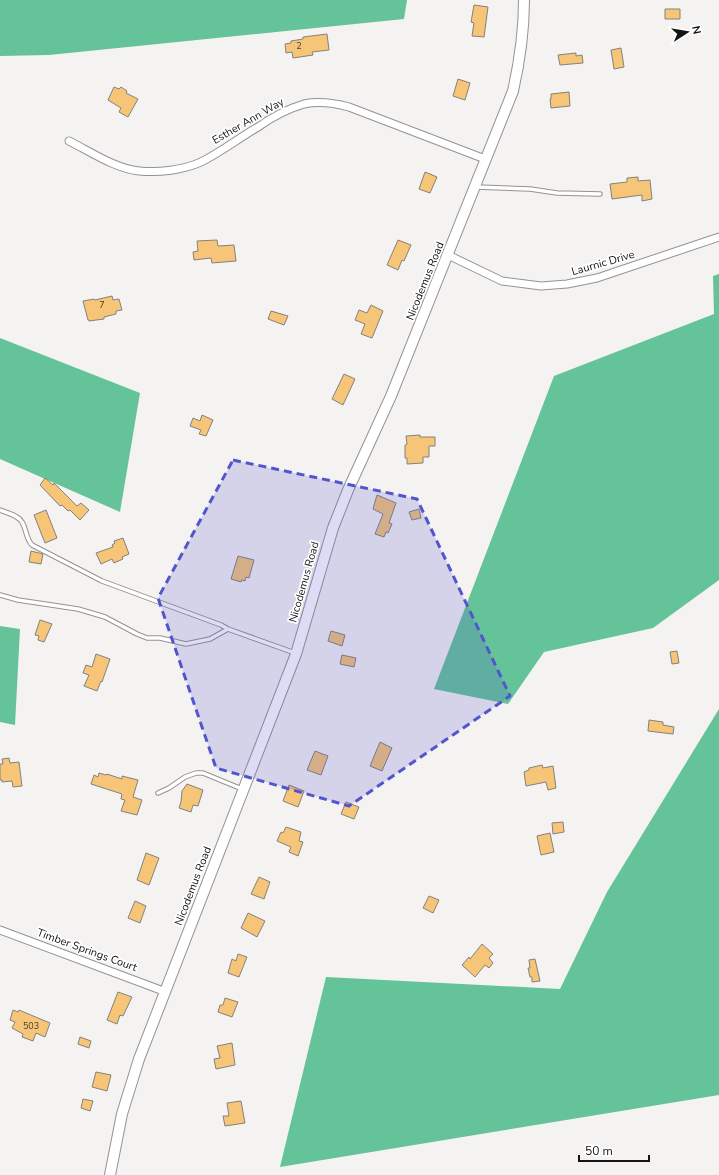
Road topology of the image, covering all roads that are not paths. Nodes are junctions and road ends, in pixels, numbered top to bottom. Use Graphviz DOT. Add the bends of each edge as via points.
graph roads {
  1 [pos="524,0"];
  2 [pos="69,141"];
  3 [pos="485,159"];
  4 [pos="475,186"];
  5 [pos="600,194"];
  6 [pos="719,237"];
  7 [pos="448,255"];
  8 [pos="0,510"];
  9 [pos="0,595"];
  10 [pos="228,629"];
  11 [pos="296,654"];
  12 [pos="243,789"];
  13 [pos="158,793"];
  14 [pos="0,930"];
  15 [pos="166,992"];
  16 [pos="110,1175"];
  1 -- 3 [label="street, Nicodemus Road" via="523,37 513,91"];
  2 -- 3 [label="street, Esther Ann Way" via="122,167 138,171 171,170 200,162 290,108 305,104 334,103"];
  3 -- 4 [label="street, Nicodemus Road"];
  4 -- 5 [label="lane"];
  4 -- 7 [label="street, Nicodemus Road"];
  6 -- 7 [label="street, Laurnic Drive" via="598,278 541,286 502,281"];
  7 -- 11 [label="street, Nicodemus Road" via="391,396 333,528"];
  8 -- 10 [label="lane" via="22,521 32,545 102,581 221,624"];
  9 -- 10 [label="lane" via="78,609 105,617 147,638 186,644 210,639"];
  10 -- 11 [label="lane"];
  11 -- 12 [label="street, Nicodemus Road"];
  12 -- 13 [label="lane" via="203,773 196,773"];
  12 -- 15 [label="street, Nicodemus Road"];
  14 -- 15 [label="street, Timber Springs Court"];
  15 -- 16 [label="street, Nicodemus Road" via="125,1102"];
}
